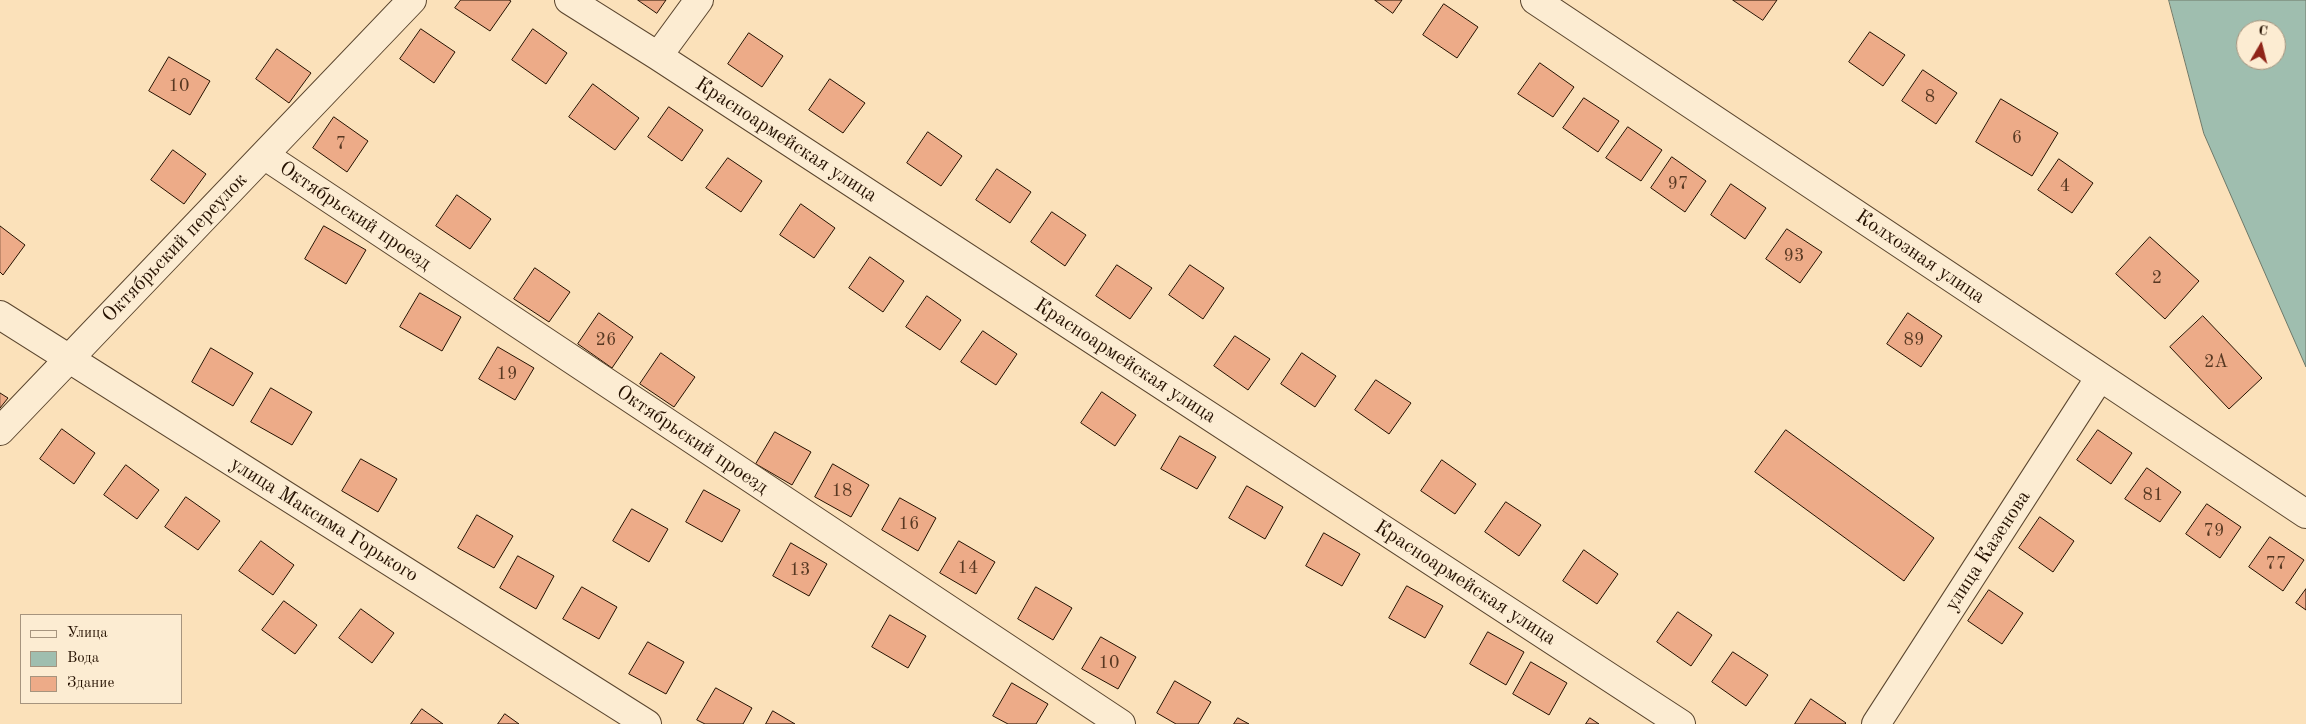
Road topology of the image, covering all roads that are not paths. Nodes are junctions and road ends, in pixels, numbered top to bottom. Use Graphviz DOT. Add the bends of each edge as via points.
graph roads {
  1 [pos="412,0"];
  2 [pos="568,0"];
  3 [pos="699,0"];
  4 [pos="1535,0"];
  5 [pos="658,56"];
  6 [pos="264,155"];
  7 [pos="0,315"];
  8 [pos="69,359"];
  9 [pos="2100,377"];
  10 [pos="0,431"];
  11 [pos="2306,514"];
  12 [pos="647,724"];
  13 [pos="1121,724"];
  14 [pos="1681,724"];
  15 [pos="1876,724"];
  1 -- 6 [label="street, Октябрьский переулок"];
  2 -- 5 [label="street, Красноармейская улица"];
  3 -- 5 [label="street"];
  4 -- 9 [label="street, Колхозная улица"];
  5 -- 14 [label="street, Красноармейская улица"];
  6 -- 8 [label="street, Октябрьский переулок"];
  6 -- 13 [label="street, Октябрьский проезд"];
  7 -- 8 [label="street, улица Максима Горького"];
  8 -- 10 [label="street, Октябрьский переулок"];
  8 -- 12 [label="street, улица Максима Горького"];
  9 -- 11 [label="street, Колхозная улица"];
  9 -- 15 [label="street, улица Казенова"];
}
